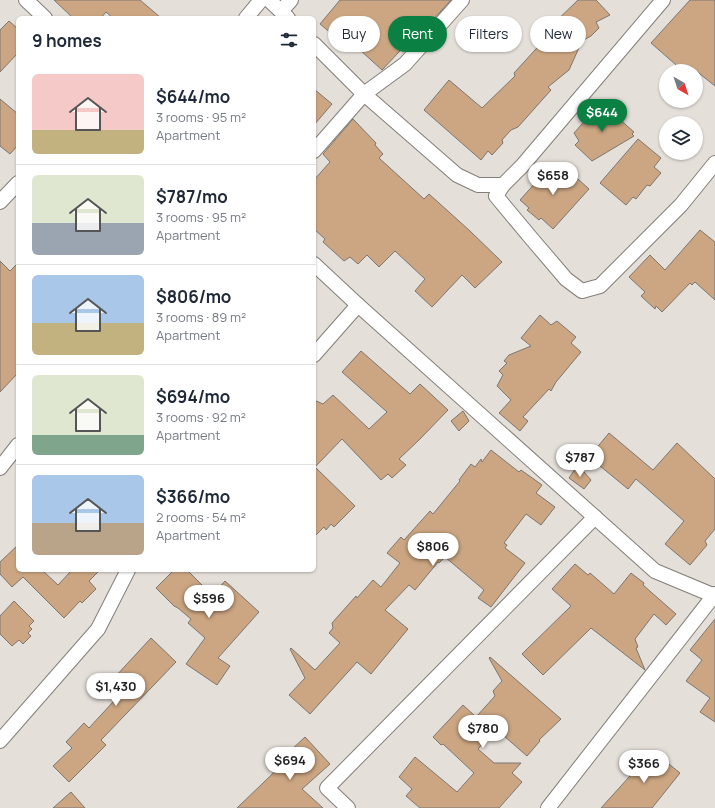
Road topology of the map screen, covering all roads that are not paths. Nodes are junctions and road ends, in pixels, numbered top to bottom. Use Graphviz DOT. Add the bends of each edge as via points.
graph roads {
  1 [pos="26,0"];
  2 [pos="261,0"];
  3 [pos="269,0"];
  4 [pos="291,0"];
  5 [pos="462,0"];
  6 [pos="663,0"];
  7 [pos="284,15"];
  8 [pos="44,16"];
  9 [pos="248,16"];
  10 [pos="316,46"];
  11 [pos="364,94"];
  12 [pos="316,149"];
  13 [pos="715,163"];
  14 [pos="16,184"];
  15 [pos="503,185"];
  16 [pos="2,195"];
  17 [pos="316,266"];
  18 [pos="358,305"];
  19 [pos="316,353"];
  20 [pos="16,448"];
  21 [pos="0,468"];
  22 [pos="594,517"];
  23 [pos="127,572"];
  24 [pos="715,595"];
  25 [pos="0,741"];
  26 [pos="348,808"];
  27 [pos="548,808"];
  1 -- 8 [label="street"];
  2 -- 9 [label="street"];
  3 -- 7 [label="street"];
  4 -- 7 [label="street"];
  5 -- 11 [label="street" via="405,64"];
  6 -- 15 [label="street"];
  10 -- 11 [label="street"];
  11 -- 12 [label="street"];
  11 -- 15 [label="street" via="457,175 478,185"];
  13 -- 15 [label="street" via="681,205 600,286 582,291 566,279 496,196"];
  14 -- 16 [label="street"];
  17 -- 18 [label="street"];
  18 -- 19 [label="street"];
  18 -- 22 [label="street"];
  20 -- 21 [label="street"];
  22 -- 24 [label="street" via="655,571"];
  22 -- 26 [label="street" via="327,788"];
  23 -- 25 [label="street" via="98,629"];
  24 -- 27 [label="street"];
}
